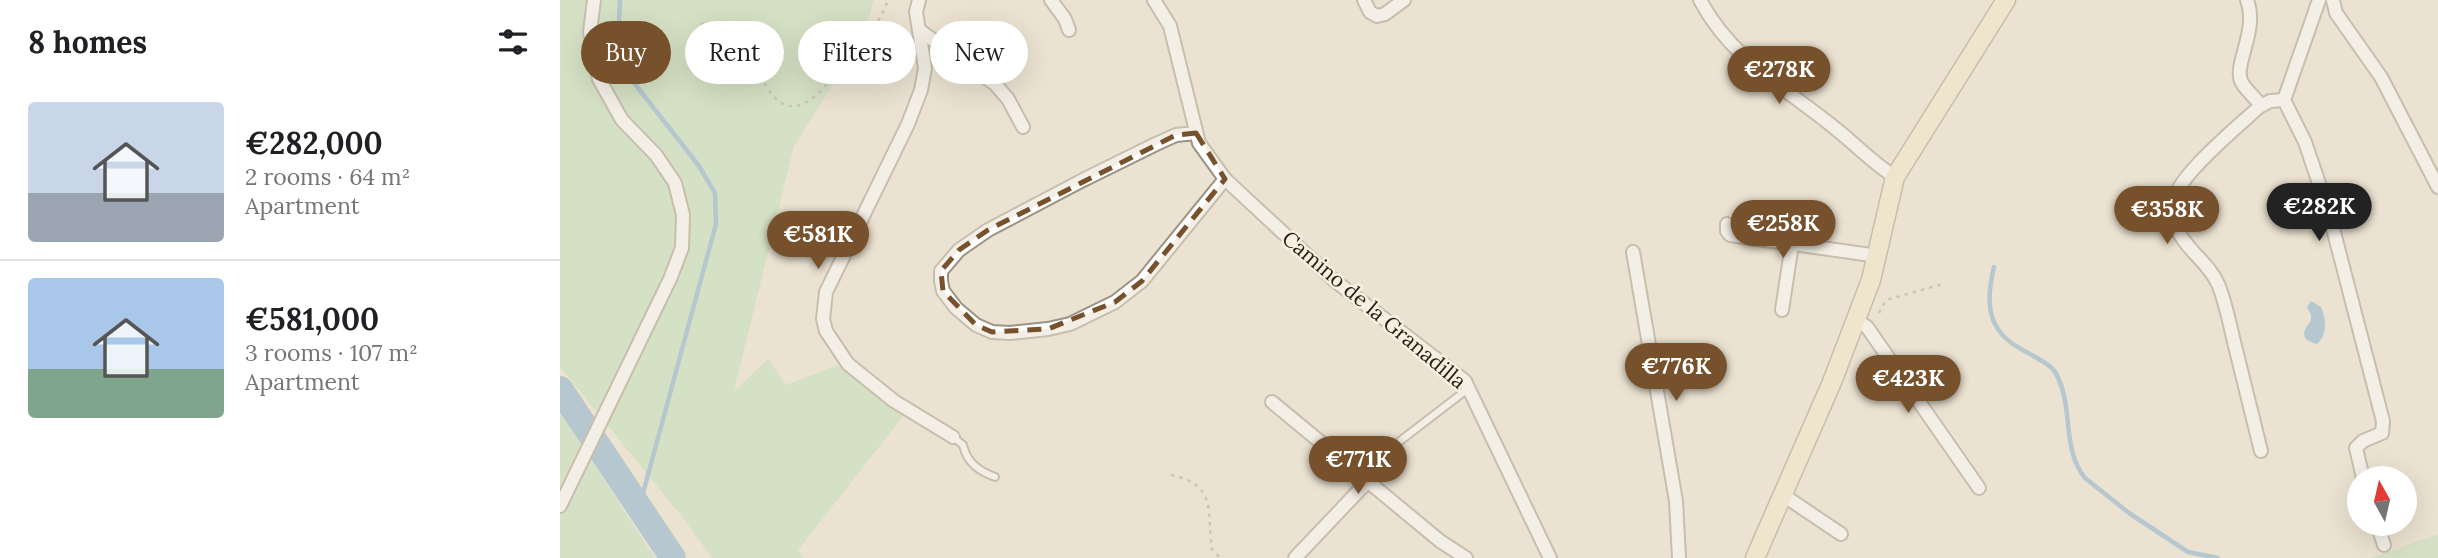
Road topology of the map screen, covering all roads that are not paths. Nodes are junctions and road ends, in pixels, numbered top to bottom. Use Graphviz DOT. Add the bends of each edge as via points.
graph roads {
  1 [pos="594,0"];
  2 [pos="919,0"];
  3 [pos="1051,0"];
  4 [pos="1154,0"];
  5 [pos="1364,0"];
  6 [pos="1404,0"];
  7 [pos="1700,0"];
  8 [pos="2006,0"];
  9 [pos="2247,0"];
  10 [pos="2319,0"];
  11 [pos="2333,0"];
  12 [pos="919,30"];
  13 [pos="1069,30"];
  14 [pos="2284,100"];
  15 [pos="2261,105"];
  16 [pos="1023,127"];
  17 [pos="1196,133"];
  18 [pos="1895,177"];
  19 [pos="1224,179"];
  20 [pos="2438,187"];
  21 [pos="1727,224"];
  22 [pos="1792,244"];
  23 [pos="1633,251"];
  24 [pos="1878,256"];
  25 [pos="1782,310"];
  26 [pos="1855,320"];
  27 [pos="1469,388"];
  28 [pos="1272,402"];
  29 [pos="953,437"];
  30 [pos="2261,450"];
  31 [pos="2360,466"];
  32 [pos="995,477"];
  33 [pos="1362,478"];
  34 [pos="1979,488"];
  35 [pos="1783,495"];
  36 [pos="560,506"];
  37 [pos="1841,534"];
  38 [pos="2381,536"];
  39 [pos="2384,545"];
  40 [pos="1295,558"];
  41 [pos="1466,558"];
  42 [pos="1550,558"];
  43 [pos="1679,558"];
  44 [pos="1755,558"];
  1 -- 36 [label="street" via="590,32 599,79 622,120 675,183 683,215 682,248"];
  2 -- 12 [label="street"];
  3 -- 13 [label="street"];
  4 -- 17 [label="street, Camino de la Granadilla" via="1170,26"];
  5 -- 6 [label="street" via="1377,16"];
  7 -- 18 [label="street" via="1732,46"];
  8 -- 18 [label="street"];
  9 -- 15 [label="street" via="2252,20 2240,77"];
  10 -- 14 [label="street"];
  11 -- 20 [label="street" via="2336,13 2381,77"];
  12 -- 16 [label="street" via="995,83"];
  12 -- 29 [label="street" via="925,68 921,90 826,292 823,318 826,331 848,363 894,401"];
  14 -- 15 [label="street"];
  14 -- 31 [label="street" via="2305,142 2329,213 2384,425 2382,433 2356,448"];
  15 -- 30 [label="street" via="2199,163 2173,202 2185,245 2217,282"];
  17 -- 19 [label="street, Camino de la Granadilla"];
  17 -- 19 [label="street" via="1156,144 988,230 959,250 941,271 943,291 975,325 992,332 1070,324 1115,302 1142,281"];
  18 -- 24 [label="street"];
  19 -- 27 [label="street, Camino de la Granadilla" via="1335,281"];
  21 -- 22 [label="street" via="1730,235"];
  22 -- 24 [label="street"];
  22 -- 25 [label="street"];
  23 -- 43 [label="street" via="1676,500"];
  24 -- 26 [label="street"];
  26 -- 34 [label="street" via="1867,327"];
  26 -- 35 [label="street"];
  27 -- 33 [label="lane"];
  27 -- 42 [label="street, Camino de la Granadilla"];
  28 -- 33 [label="street"];
  29 -- 32 [label="lane" via="964,445 972,465"];
  33 -- 40 [label="street"];
  33 -- 41 [label="street"];
  35 -- 37 [label="street"];
  35 -- 44 [label="street"];
  38 -- 39 [label="street"];
}
